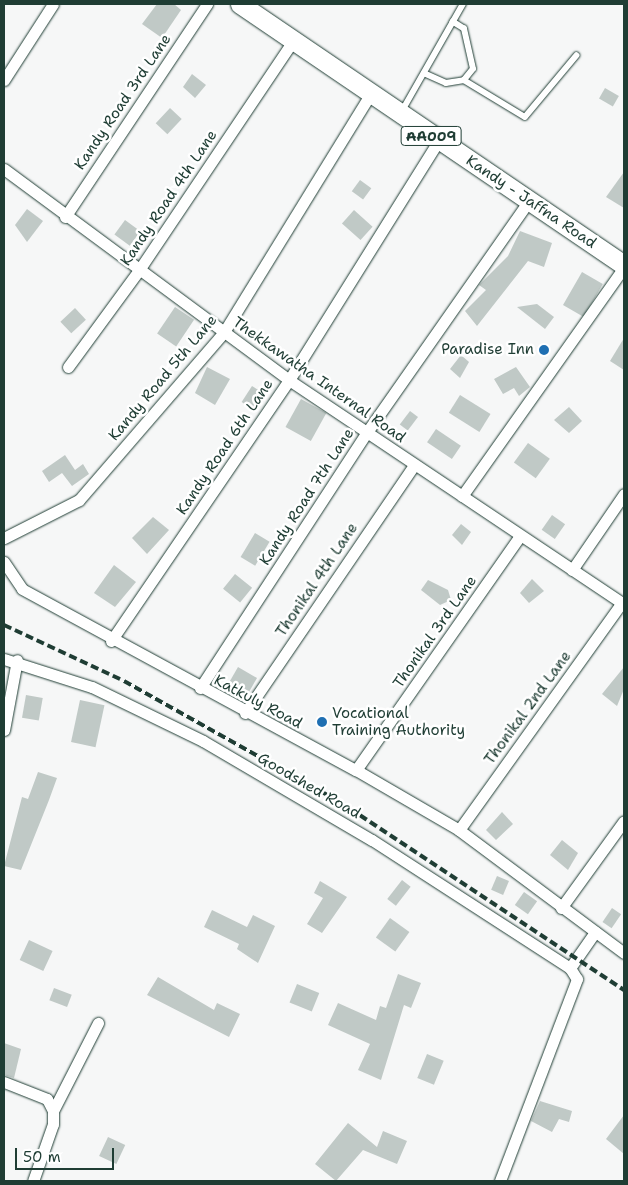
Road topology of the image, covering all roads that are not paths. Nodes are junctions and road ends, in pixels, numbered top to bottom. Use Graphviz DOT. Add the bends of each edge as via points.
graph roads {
  1 [pos="53,4"];
  2 [pos="206,4"];
  3 [pos="240,4"];
  4 [pos="463,4"];
  5 [pos="452,22"];
  6 [pos="292,42"];
  7 [pos="576,56"];
  8 [pos="424,73"];
  9 [pos="4,80"];
  10 [pos="464,80"];
  11 [pos="370,95"];
  12 [pos="399,115"];
  13 [pos="438,140"];
  14 [pos="4,169"];
  15 [pos="528,201"];
  16 [pos="65,217"];
  17 [pos="624,266"];
  18 [pos="139,270"];
  19 [pos="224,332"];
  20 [pos="68,367"];
  21 [pos="289,380"];
  22 [pos="367,432"];
  23 [pos="414,464"];
  24 [pos="624,494"];
  25 [pos="462,496"];
  26 [pos="520,536"];
  27 [pos="4,538"];
  28 [pos="4,562"];
  29 [pos="572,570"];
  30 [pos="623,603"];
  31 [pos="111,641"];
  32 [pos="4,659"];
  33 [pos="17,660"];
  34 [pos="200,688"];
  35 [pos="245,713"];
  36 [pos="4,730"];
  37 [pos="356,770"];
  38 [pos="624,821"];
  39 [pos="458,830"];
  40 [pos="561,908"];
  41 [pos="595,932"];
  42 [pos="624,953"];
  43 [pos="570,968"];
  44 [pos="98,1023"];
  45 [pos="4,1082"];
  46 [pos="53,1110"];
  47 [pos="34,1181"];
  48 [pos="500,1181"];
  1 -- 9 [label="street"];
  2 -- 16 [label="street, Kandy Road 3rd Lane"];
  3 -- 6 [label="highway, Kandy - Jaffna Road / AA009"];
  4 -- 5 [label="lane"];
  5 -- 8 [label="lane"];
  5 -- 10 [label="lane" via="464,29 472,50 473,69"];
  6 -- 11 [label="highway, Kandy - Jaffna Road / AA009"];
  6 -- 18 [label="street, Kandy Road 4th Lane"];
  7 -- 10 [label="lane" via="525,117"];
  8 -- 10 [label="lane" via="446,83"];
  8 -- 12 [label="lane"];
  11 -- 12 [label="highway, Kandy - Jaffna Road / AA009"];
  11 -- 19 [label="street, Kandy Road 5th Lane"];
  12 -- 13 [label="highway, Kandy - Jaffna Road / AA009"];
  13 -- 15 [label="highway, Kandy - Jaffna Road / AA009"];
  13 -- 21 [label="street, Kandy Road 6th Lane"];
  14 -- 16 [label="street, Thekkawatha Internal Road"];
  15 -- 17 [label="highway, Kandy - Jaffna Road / AA009"];
  15 -- 22 [label="street, Kandy Road 7th Lane"];
  16 -- 18 [label="street, Thekkawatha Internal Road"];
  17 -- 25 [label="street"];
  18 -- 19 [label="street, Thekkawatha Internal Road"];
  18 -- 20 [label="street, Kandy Road 4th Lane"];
  19 -- 21 [label="street, Thekkawatha Internal Road"];
  19 -- 27 [label="street, Kandy Road 5th Lane" via="79,500"];
  21 -- 22 [label="street, Thekkawatha Internal Road"];
  21 -- 31 [label="street, Kandy Road 6th Lane"];
  22 -- 23 [label="street, Thekkawatha Internal Road"];
  22 -- 34 [label="street, Kandy Road 7th Lane"];
  23 -- 25 [label="street, Thekkawatha Internal Road"];
  23 -- 35 [label="street, Thonikal 4th Lane"];
  24 -- 29 [label="street"];
  25 -- 26 [label="street, Thekkawatha Internal Road"];
  26 -- 29 [label="street, Thekkawatha Internal Road"];
  26 -- 37 [label="street, Thonikal 3rd Lane"];
  28 -- 31 [label="street, Katkuly Road" via="22,589"];
  29 -- 30 [label="street, Thekkawatha Internal Road"];
  30 -- 39 [label="street, Thonikal 2nd Lane"];
  31 -- 34 [label="street, Katkuly Road"];
  32 -- 33 [label="street, Goodshed Road"];
  33 -- 36 [label="street"];
  33 -- 43 [label="street, Goodshed Road" via="92,688 203,741 372,840"];
  34 -- 35 [label="street, Katkuly Road"];
  35 -- 37 [label="street, Katkuly Road"];
  37 -- 39 [label="street, Katkuly Road"];
  38 -- 40 [label="street"];
  39 -- 40 [label="street, Katkuly Road"];
  40 -- 41 [label="street, Katkuly Road"];
  41 -- 42 [label="street, Katkuly Road"];
  41 -- 43 [label="street"];
  43 -- 48 [label="street, Goodshed Road" via="577,979"];
  44 -- 46 [label="street"];
  45 -- 46 [label="street" via="48,1099"];
  46 -- 47 [label="street" via="53,1124"];
}
